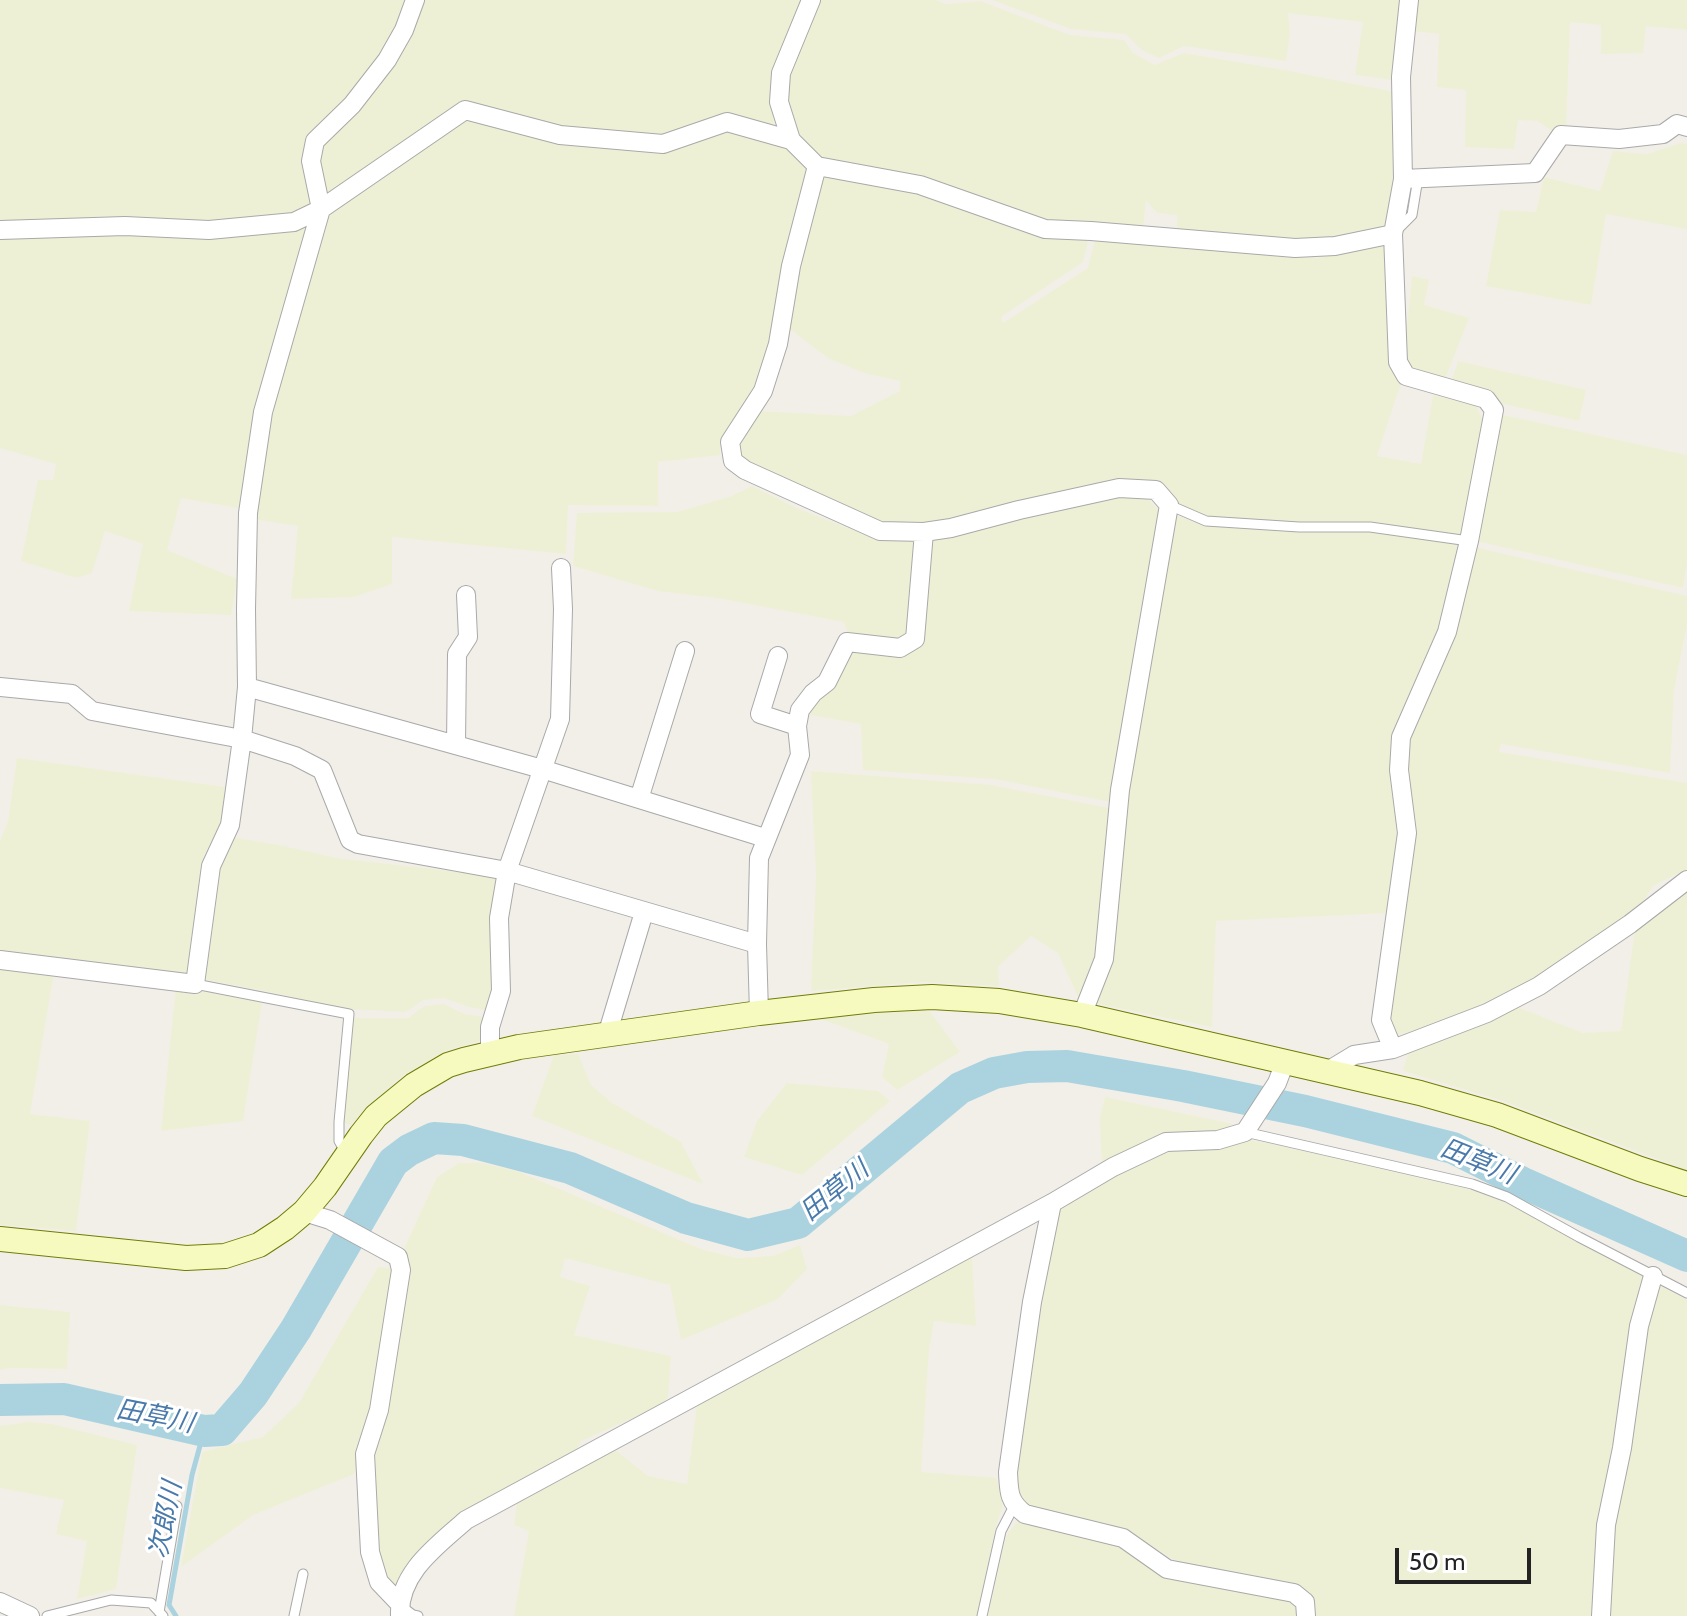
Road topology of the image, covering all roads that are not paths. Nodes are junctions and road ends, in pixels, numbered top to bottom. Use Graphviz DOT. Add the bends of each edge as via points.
graph roads {
  1 [pos="415,0"];
  2 [pos="811,0"];
  3 [pos="1409,0"];
  4 [pos="1687,127"];
  5 [pos="791,140"];
  6 [pos="817,166"];
  7 [pos="1411,178"];
  8 [pos="321,209"];
  9 [pos="0,230"];
  10 [pos="1393,234"];
  11 [pos="1169,505"];
  12 [pos="924,532"];
  13 [pos="1469,541"];
  14 [pos="561,568"];
  15 [pos="466,595"];
  16 [pos="685,651"];
  17 [pos="778,656"];
  18 [pos="0,687"];
  19 [pos="247,687"];
  20 [pos="797,726"];
  21 [pos="242,739"];
  22 [pos="456,745"];
  23 [pos="542,769"];
  24 [pos="639,799"];
  25 [pos="765,838"];
  26 [pos="507,871"];
  27 [pos="1687,880"];
  28 [pos="644,912"];
  29 [pos="757,944"];
  30 [pos="0,960"];
  31 [pos="195,984"];
  32 [pos="759,1013"];
  33 [pos="1082,1015"];
  34 [pos="607,1035"];
  35 [pos="1393,1049"];
  36 [pos="490,1053"];
  37 [pos="1281,1072"];
  38 [pos="1326,1072"];
  39 [pos="1245,1132"];
  40 [pos="348,1155"];
  41 [pos="1687,1184"];
  42 [pos="1052,1203"];
  43 [pos="304,1212"];
  44 [pos="0,1239"];
  45 [pos="1653,1276"];
  46 [pos="1687,1293"];
  47 [pos="177,1506"];
  48 [pos="1014,1506"];
  49 [pos="303,1574"];
  50 [pos="0,1602"];
  51 [pos="400,1610"];
  52 [pos="161,1614"];
  53 [pos="30,1616"];
  54 [pos="47,1616"];
  55 [pos="294,1616"];
  56 [pos="418,1616"];
  57 [pos="982,1616"];
  58 [pos="1306,1616"];
  59 [pos="1601,1616"];
  1 -- 8 [label="street" via="387,60 315,141 311,161"];
  2 -- 5 [label="street" via="781,73 779,102"];
  3 -- 7 [label="street" via="1401,77"];
  4 -- 7 [label="street" via="1677,124 1663,134 1619,139 1561,135 1535,173"];
  5 -- 6 [label="street"];
  5 -- 8 [label="street" via="727,122 663,144 560,135 465,110"];
  6 -- 10 [label="street" via="920,185 1045,229 1295,248"];
  6 -- 12 [label="street" via="778,344 763,391 730,442 733,461 880,531"];
  7 -- 10 [label="street"];
  8 -- 9 [label="street" via="294,222 209,230"];
  8 -- 19 [label="street" via="263,412 248,513"];
  10 -- 13 [label="street" via="1398,362 1406,376 1486,399 1494,410"];
  11 -- 12 [label="street" via="1156,490 1119,488"];
  11 -- 13 [label="lane" via="1206,521 1370,527"];
  11 -- 33 [label="street" via="1120,790 1104,959"];
  12 -- 20 [label="street" via="915,639 900,648 847,642 827,682 800,710"];
  13 -- 35 [label="street" via="1447,632 1401,737 1399,770 1407,833 1381,1020"];
  14 -- 23 [label="street" via="560,719"];
  15 -- 22 [label="street" via="468,637 457,654"];
  16 -- 24 [label="street"];
  17 -- 20 [label="street" via="760,714"];
  18 -- 21 [label="street" via="72,694 92,711"];
  19 -- 21 [label="street"];
  19 -- 22 [label="street"];
  20 -- 25 [label="street" via="800,755"];
  21 -- 26 [label="street" via="322,770 350,840 358,844"];
  21 -- 31 [label="street" via="230,825 211,866"];
  22 -- 23 [label="street"];
  23 -- 24 [label="street"];
  23 -- 26 [label="street"];
  24 -- 25 [label="street"];
  25 -- 29 [label="street" via="759,858"];
  26 -- 28 [label="street"];
  26 -- 36 [label="street" via="499,918 501,991 490,1027"];
  27 -- 35 [label="street" via="1539,986 1487,1013"];
  28 -- 29 [label="street"];
  28 -- 34 [label="street"];
  29 -- 32 [label="street"];
  30 -- 31 [label="street"];
  31 -- 40 [label="lane" via="349,1014 339,1141"];
  32 -- 33 [label="street" via="932,997 999,1001"];
  32 -- 34 [label="street"];
  33 -- 37 [label="street"];
  34 -- 36 [label="street"];
  35 -- 38 [label="street" via="1354,1055"];
  36 -- 40 [label="street" via="448,1065 414,1085 376,1116"];
  37 -- 38 [label="street"];
  37 -- 39 [label="street"];
  38 -- 41 [label="street" via="1497,1115"];
  39 -- 42 [label="street" via="1218,1140 1166,1142"];
  39 -- 45 [label="lane" via="1472,1184 1507,1197"];
  40 -- 43 [label="street"];
  42 -- 48 [label="street" via="1008,1472"];
  42 -- 51 [label="street" via="466,1520 420,1561"];
  43 -- 44 [label="street" via="259,1245 225,1256 186,1258"];
  43 -- 51 [label="street" via="330,1220 398,1257 401,1270 366,1468 370,1552 379,1582"];
  45 -- 46 [label="lane"];
  45 -- 59 [label="street" via="1639,1326 1606,1525"];
  47 -- 52 [label="lane"];
  48 -- 57 [label="lane" via="1001,1531"];
  48 -- 58 [label="street" via="1025,1514 1123,1538 1167,1569 1294,1593 1305,1602"];
  49 -- 55 [label="lane"];
  50 -- 53 [label="street"];
  51 -- 56 [label="lane"];
  52 -- 54 [label="lane" via="151,1603 111,1600"];
}
